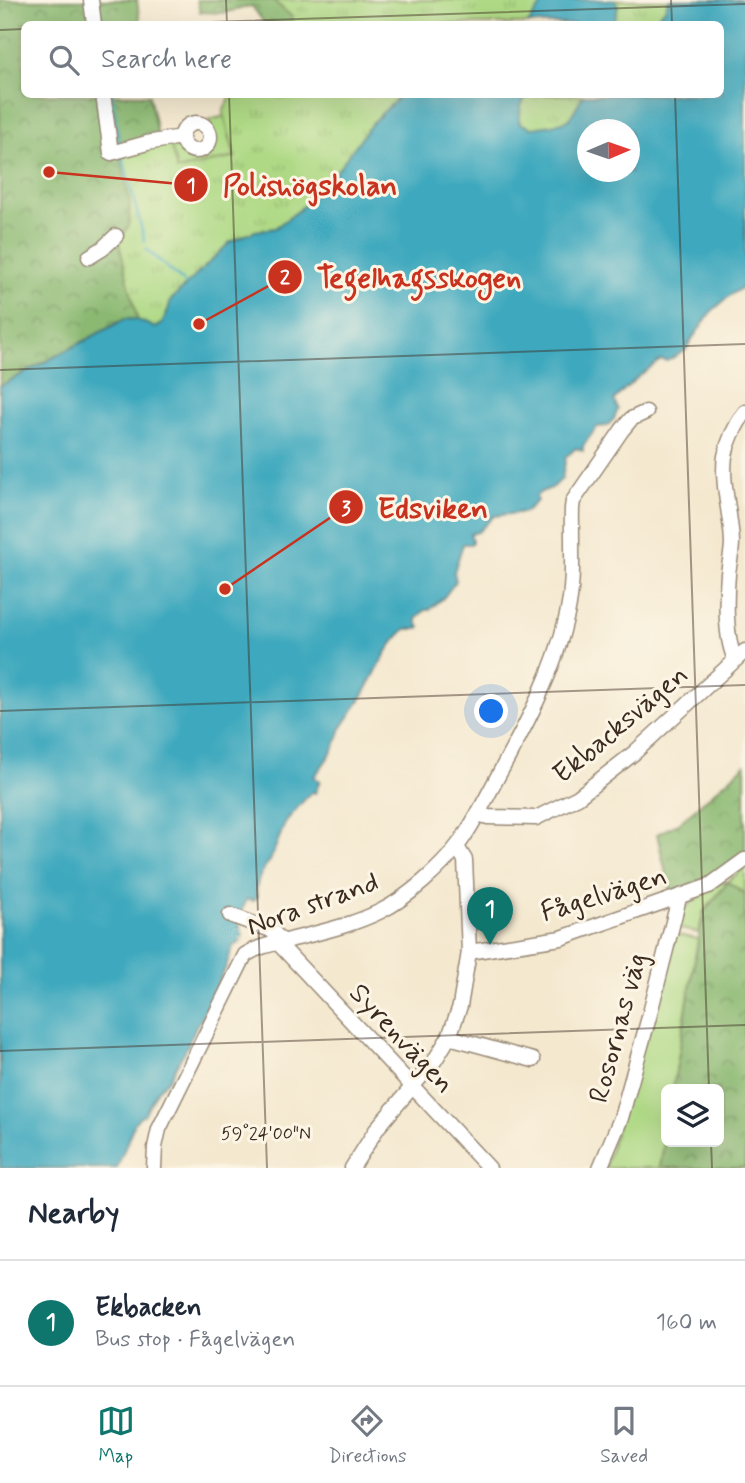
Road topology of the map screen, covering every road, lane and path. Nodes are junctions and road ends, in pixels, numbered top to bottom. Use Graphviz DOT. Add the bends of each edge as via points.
graph roads {
  1 [pos="91,0"];
  2 [pos="94,21"];
  3 [pos="104,98"];
  4 [pos="181,137"];
  5 [pos="116,236"];
  6 [pos="89,257"];
  7 [pos="646,412"];
  8 [pos="745,412"];
  9 [pos="740,655"];
  10 [pos="478,814"];
  11 [pos="457,847"];
  12 [pos="745,860"];
  13 [pos="679,898"];
  14 [pos="230,915"];
  15 [pos="280,942"];
  16 [pos="469,952"];
  17 [pos="449,1037"];
  18 [pos="533,1060"];
  19 [pos="412,1086"];
  20 [pos="154,1168"];
  21 [pos="352,1168"];
  22 [pos="489,1168"];
  23 [pos="600,1168"];
  1 -- 2 [label="street"];
  3 -- 4 [label="street" via="111,153"];
  5 -- 6 [label="street"];
  7 -- 10 [label="street, Nora strand" via="631,419 573,500 568,613 555,657"];
  8 -- 9 [label="street" via="725,463 732,546 728,628 731,650"];
  9 -- 10 [label="street, Ekbacksvägen" via="634,753 578,797 536,818"];
  10 -- 11 [label="street, Nora strand"];
  11 -- 15 [label="street, Nora strand" via="423,881 382,911"];
  11 -- 16 [label="street" via="465,860"];
  12 -- 13 [label="street, Fågelvägen" via="709,886"];
  13 -- 16 [label="street, Fågelvägen" via="561,938"];
  13 -- 23 [label="street, Rosornas väg" via="621,1118"];
  14 -- 15 [label="street, Syrenvägen" via="271,930"];
  15 -- 19 [label="street, Syrenvägen"];
  15 -- 20 [label="street, Nora strand" via="245,955 159,1129"];
  16 -- 17 [label="street" via="460,1006"];
  17 -- 18 [label="street"];
  17 -- 19 [label="street"];
  19 -- 21 [label="street"];
  19 -- 22 [label="street, Syrenvägen"];
}
